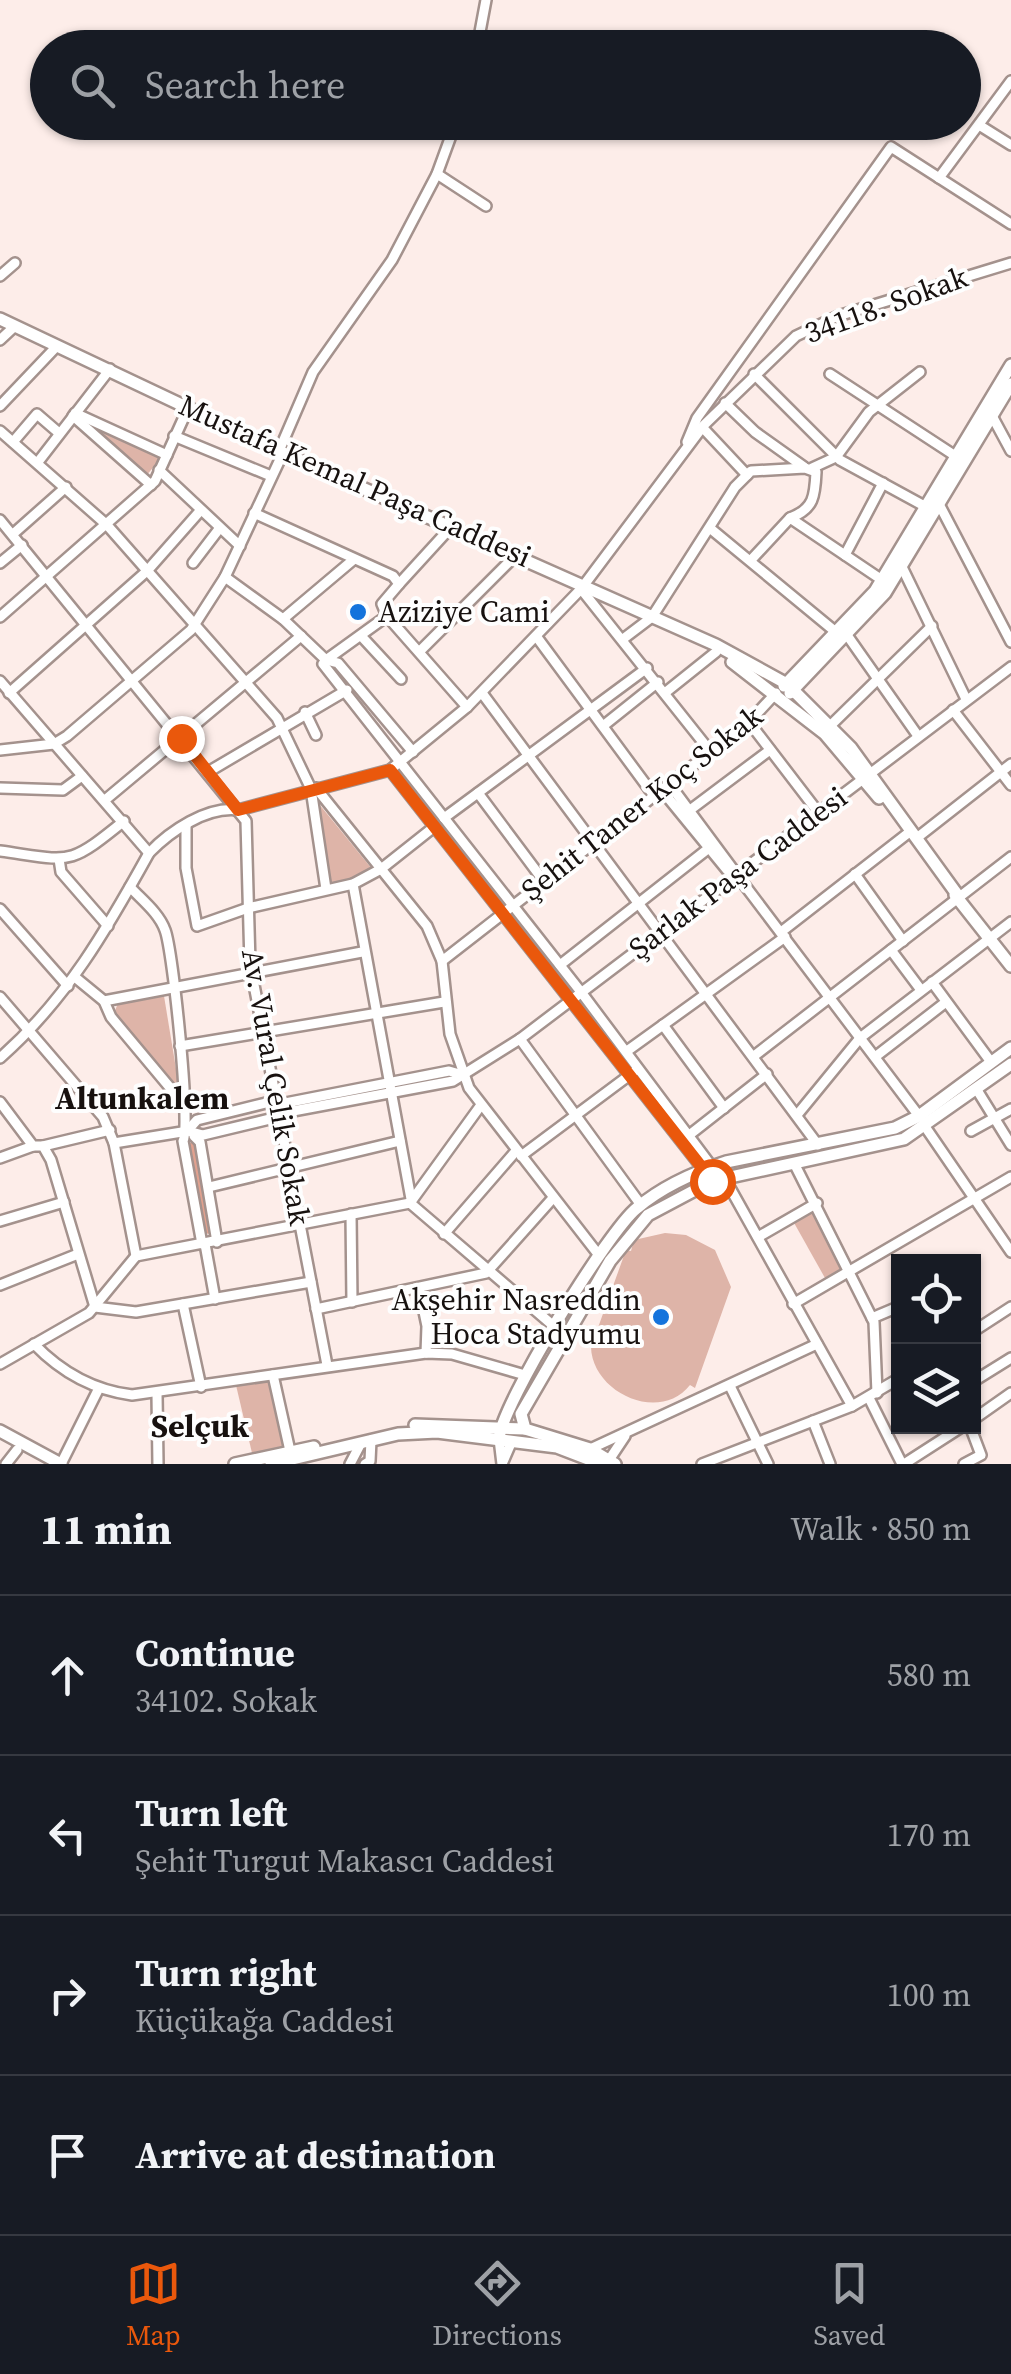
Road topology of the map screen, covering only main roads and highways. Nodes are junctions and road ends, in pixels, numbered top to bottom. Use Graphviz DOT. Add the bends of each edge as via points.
graph roads {
  1 [pos="0,320"];
  2 [pos="1011,365"];
  3 [pos="1011,384"];
  4 [pos="989,412"];
  5 [pos="934,507"];
  6 [pos="842,634"];
  7 [pos="782,694"];
  8 [pos="866,775"];
  9 [pos="1011,966"];
  10 [pos="1011,1048"];
  11 [pos="1011,1064"];
  12 [pos="922,1122"];
  13 [pos="713,1172"];
  14 [pos="598,1254"];
  15 [pos="610,1262"];
  16 [pos="561,1331"];
  17 [pos="514,1429"];
  18 [pos="0,1431"];
  19 [pos="0,1440"];
  20 [pos="272,1460"];
  21 [pos="608,1462"];
  22 [pos="44,1464"];
  23 [pos="61,1464"];
  24 [pos="235,1464"];
  1 -- 7 [label="main road, Mustafa Kemal Paşa Caddesi" via="652,617"];
  2 -- 4 [label="main road"];
  3 -- 4 [label="main road"];
  4 -- 5 [label="main road"];
  4 -- 5 [label="main road"];
  5 -- 6 [label="main road"];
  5 -- 6 [label="main road" via="902,567"];
  6 -- 7 [label="main road"];
  7 -- 8 [label="main road, Mustafa Kemal Paşa Caddesi"];
  7 -- 8 [label="main road, Mustafa Kemal Paşa Caddesi" via="830,726"];
  8 -- 9 [label="main road, Mustafa Kemal Paşa Caddesi"];
  10 -- 12 [label="main road"];
  11 -- 12 [label="main road"];
  12 -- 13 [label="main road"];
  12 -- 13 [label="main road" via="886,1146 795,1165"];
  13 -- 14 [label="main road" via="640,1205"];
  13 -- 15 [label="main road" via="644,1219"];
  14 -- 15 [label="main road"];
  14 -- 16 [label="main road"];
  15 -- 16 [label="main road"];
  16 -- 17 [label="main road"];
  16 -- 17 [label="main road" via="525,1375"];
  17 -- 20 [label="main road" via="423,1432"];
  17 -- 20 [label="main road" via="420,1424"];
  17 -- 21 [label="main road"];
  17 -- 21 [label="main road" via="590,1449"];
  18 -- 23 [label="main road"];
  19 -- 22 [label="main road"];
  20 -- 24 [label="main road"];
}
